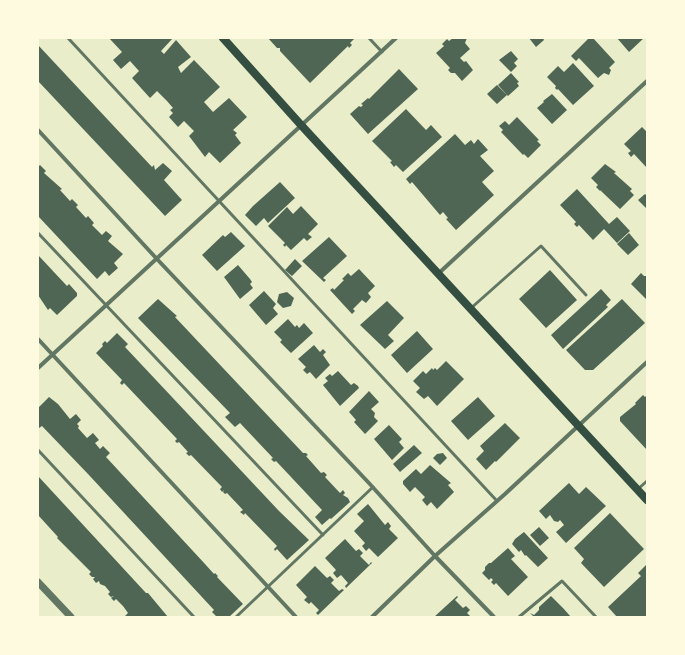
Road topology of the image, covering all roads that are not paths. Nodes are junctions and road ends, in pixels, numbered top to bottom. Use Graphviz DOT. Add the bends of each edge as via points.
graph roads {
  1 [pos="68,38"];
  2 [pos="223,38"];
  3 [pos="369,38"];
  4 [pos="396,38"];
  5 [pos="382,52"];
  6 [pos="647,80"];
  7 [pos="301,125"];
  8 [pos="38,130"];
  9 [pos="219,201"];
  10 [pos="38,233"];
  11 [pos="156,258"];
  12 [pos="439,273"];
  13 [pos="586,295"];
  14 [pos="106,306"];
  15 [pos="470,309"];
  16 [pos="38,339"];
  17 [pos="53,354"];
  18 [pos="647,362"];
  19 [pos="38,368"];
  20 [pos="579,425"];
  21 [pos="38,450"];
  22 [pos="647,481"];
  23 [pos="373,487"];
  24 [pos="638,490"];
  25 [pos="647,500"];
  26 [pos="497,501"];
  27 [pos="323,535"];
  28 [pos="435,556"];
  29 [pos="38,582"];
  30 [pos="269,588"];
  31 [pos="71,617"];
  32 [pos="194,617"];
  33 [pos="236,617"];
  34 [pos="296,617"];
  35 [pos="372,617"];
  36 [pos="494,617"];
  37 [pos="519,617"];
  38 [pos="596,617"];
  1 -- 9 [label="lane"];
  2 -- 7 [label="main road"];
  3 -- 5 [label="lane"];
  4 -- 5 [label="street"];
  5 -- 7 [label="street"];
  6 -- 12 [label="street"];
  7 -- 9 [label="street"];
  7 -- 12 [label="main road"];
  8 -- 11 [label="street"];
  9 -- 11 [label="street"];
  9 -- 26 [label="lane"];
  10 -- 14 [label="lane"];
  11 -- 14 [label="street"];
  11 -- 23 [label="street"];
  12 -- 15 [label="main road"];
  13 -- 15 [label="lane" via="541,246"];
  14 -- 17 [label="street"];
  14 -- 27 [label="lane"];
  15 -- 20 [label="main road"];
  16 -- 17 [label="street"];
  17 -- 19 [label="street"];
  17 -- 30 [label="street"];
  18 -- 20 [label="street"];
  20 -- 24 [label="main road"];
  20 -- 26 [label="street"];
  21 -- 32 [label="lane"];
  22 -- 24 [label="lane"];
  23 -- 27 [label="lane"];
  23 -- 28 [label="street"];
  24 -- 25 [label="main road"];
  26 -- 28 [label="street"];
  27 -- 30 [label="lane"];
  28 -- 35 [label="street"];
  28 -- 36 [label="street"];
  29 -- 31 [label="street"];
  30 -- 33 [label="lane"];
  30 -- 34 [label="street"];
  37 -- 38 [label="lane" via="562,581"];
}
